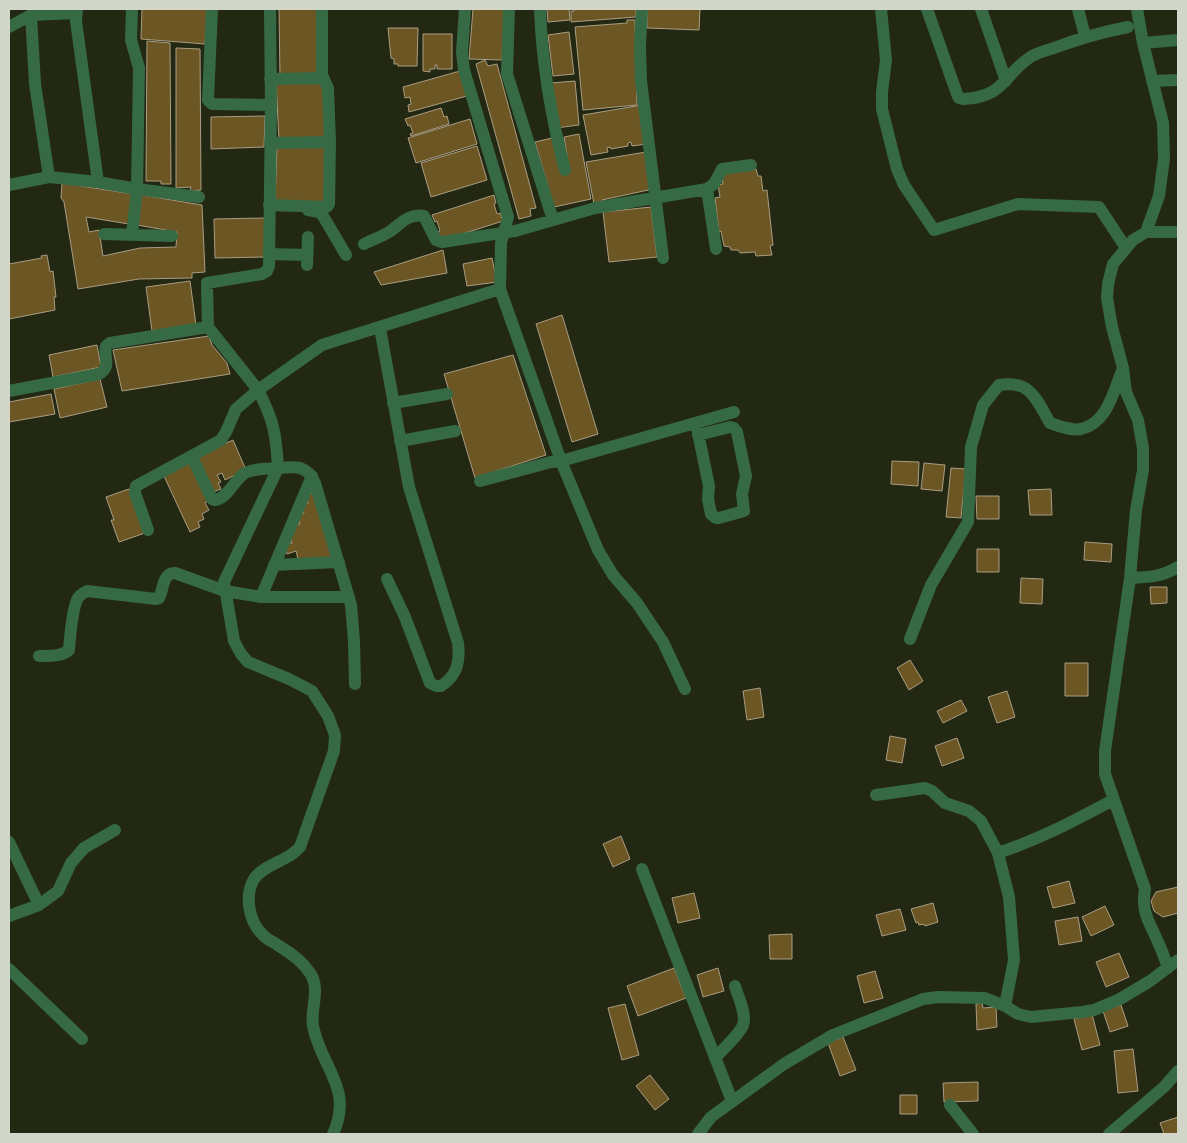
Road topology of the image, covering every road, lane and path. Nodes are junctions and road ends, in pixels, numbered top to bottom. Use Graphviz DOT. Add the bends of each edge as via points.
graph roads {
  1 [pos="132,9"];
  2 [pos="212,9"];
  3 [pos="270,9"];
  4 [pos="322,9"];
  5 [pos="465,9"];
  6 [pos="509,9"];
  7 [pos="540,9"];
  8 [pos="642,9"];
  9 [pos="881,9"];
  10 [pos="927,9"];
  11 [pos="981,9"];
  12 [pos="1078,9"];
  13 [pos="1137,9"];
  14 [pos="76,11"];
  15 [pos="27,12"];
  16 [pos="9,27"];
  17 [pos="1128,27"];
  18 [pos="1085,36"];
  19 [pos="1178,40"];
  20 [pos="1144,43"];
  21 [pos="323,78"];
  22 [pos="270,79"];
  23 [pos="1178,80"];
  24 [pos="1006,81"];
  25 [pos="1152,81"];
  26 [pos="271,105"];
  27 [pos="330,142"];
  28 [pos="270,143"];
  29 [pos="751,165"];
  30 [pos="565,170"];
  31 [pos="49,177"];
  32 [pos="98,182"];
  33 [pos="9,185"];
  34 [pos="137,189"];
  35 [pos="707,189"];
  36 [pos="199,197"];
  37 [pos="655,198"];
  38 [pos="269,208"];
  39 [pos="553,220"];
  40 [pos="504,232"];
  41 [pos="1146,232"];
  42 [pos="1178,232"];
  43 [pos="104,234"];
  44 [pos="132,235"];
  45 [pos="172,236"];
  46 [pos="308,237"];
  47 [pos="364,244"];
  48 [pos="716,248"];
  49 [pos="1126,248"];
  50 [pos="269,254"];
  51 [pos="346,255"];
  52 [pos="663,258"];
  53 [pos="500,289"];
  54 [pos="208,327"];
  55 [pos="380,328"];
  56 [pos="1123,368"];
  57 [pos="258,390"];
  58 [pos="9,391"];
  59 [pos="447,394"];
  60 [pos="393,404"];
  61 [pos="734,412"];
  62 [pos="697,429"];
  63 [pos="455,431"];
  64 [pos="400,441"];
  65 [pos="192,457"];
  66 [pos="561,461"];
  67 [pos="278,468"];
  68 [pos="312,476"];
  69 [pos="480,481"];
  70 [pos="148,530"];
  71 [pos="339,562"];
  72 [pos="274,565"];
  73 [pos="1178,567"];
  74 [pos="1130,578"];
  75 [pos="387,579"];
  76 [pos="225,591"];
  77 [pos="261,597"];
  78 [pos="348,597"];
  79 [pos="910,639"];
  80 [pos="39,656"];
  81 [pos="355,684"];
  82 [pos="685,689"];
  83 [pos="876,795"];
  84 [pos="1113,800"];
  85 [pos="115,830"];
  86 [pos="9,842"];
  87 [pos="998,853"];
  88 [pos="642,869"];
  89 [pos="39,905"];
  90 [pos="9,916"];
  91 [pos="1178,960"];
  92 [pos="1168,968"];
  93 [pos="9,969"];
  94 [pos="735,986"];
  95 [pos="1005,1006"];
  96 [pos="82,1039"];
  97 [pos="715,1058"];
  98 [pos="1178,1071"];
  99 [pos="732,1100"];
  100 [pos="950,1105"];
  101 [pos="333,1134"];
  102 [pos="698,1134"];
  103 [pos="973,1134"];
  104 [pos="1110,1134"];
  1 -- 34 [label="street" via="130,40 139,68"];
  2 -- 26 [label="street" via="208,100 212,104"];
  3 -- 22 [label="street"];
  4 -- 21 [label="street"];
  5 -- 40 [label="street" via="464,70 508,217"];
  6 -- 39 [label="street" via="507,74"];
  7 -- 30 [label="street" via="548,98"];
  8 -- 37 [label="street" via="641,81"];
  9 -- 49 [label="street" via="886,60 882,109 904,185 934,230 1018,204 1099,207"];
  10 -- 24 [label="street" via="959,98 988,94"];
  11 -- 24 [label="street"];
  12 -- 18 [label="street"];
  13 -- 20 [label="street"];
  14 -- 15 [label="street"];
  14 -- 32 [label="street"];
  15 -- 16 [label="street"];
  15 -- 31 [label="street"];
  17 -- 18 [label="street"];
  18 -- 24 [label="street" via="1034,55"];
  19 -- 20 [label="street"];
  20 -- 25 [label="street"];
  21 -- 22 [label="street"];
  21 -- 27 [label="street" via="328,88"];
  22 -- 26 [label="street"];
  23 -- 25 [label="street"];
  25 -- 41 [label="street" via="1163,123 1164,159 1159,196"];
  26 -- 28 [label="street"];
  27 -- 28 [label="street"];
  27 -- 38 [label="street" via="329,206"];
  28 -- 38 [label="street"];
  29 -- 35 [label="street" via="722,170"];
  31 -- 32 [label="street"];
  31 -- 33 [label="street"];
  32 -- 34 [label="street"];
  34 -- 36 [label="street"];
  34 -- 44 [label="street"];
  35 -- 37 [label="street"];
  35 -- 48 [label="street"];
  37 -- 39 [label="street" via="595,208"];
  37 -- 52 [label="street"];
  38 -- 50 [label="street"];
  38 -- 51 [label="street" via="319,212"];
  39 -- 40 [label="street"];
  40 -- 47 [label="street" via="438,242 424,216 417,215"];
  40 -- 53 [label="street"];
  41 -- 42 [label="street"];
  41 -- 49 [label="street"];
  43 -- 44 [label="street"];
  44 -- 45 [label="street"];
  46 -- 50 [label="street" via="307,260"];
  49 -- 56 [label="street" via="1113,264 1107,298"];
  50 -- 54 [label="street" via="269,266 262,274 207,283"];
  53 -- 55 [label="street"];
  53 -- 66 [label="street"];
  54 -- 57 [label="street"];
  54 -- 58 [label="street" via="110,343 104,351 105,371 99,374"];
  55 -- 57 [label="street" via="322,346"];
  55 -- 60 [label="street"];
  56 -- 74 [label="street" via="1126,392 1138,420 1144,470 1136,510"];
  56 -- 79 [label="street" via="1106,412 1080,430 1050,423 1032,393 1012,383 999,385 983,405 971,447 968,522 931,585"];
  57 -- 65 [label="street" via="236,409 221,440"];
  57 -- 67 [label="street" via="270,412 276,433"];
  59 -- 60 [label="street"];
  60 -- 64 [label="street"];
  61 -- 62 [label="street"];
  62 -- 62 [label="street" via="709,486 711,514 716,518 744,511 742,494 746,476 737,432 730,427"];
  62 -- 66 [label="street"];
  63 -- 64 [label="street"];
  64 -- 75 [label="street" via="409,487 458,642 460,661 453,675 441,686 430,683"];
  65 -- 67 [label="street" via="212,499 216,500 223,497 245,473"];
  65 -- 70 [label="street" via="136,486 135,493"];
  66 -- 69 [label="street"];
  66 -- 82 [label="street" via="598,550 663,642"];
  67 -- 68 [label="street" via="299,467"];
  67 -- 76 [label="street" via="224,582"];
  68 -- 71 [label="street"];
  68 -- 72 [label="street"];
  71 -- 72 [label="street"];
  71 -- 78 [label="street"];
  72 -- 77 [label="street"];
  73 -- 74 [label="street" via="1165,575"];
  74 -- 84 [label="street" via="1106,751 1105,774"];
  76 -- 77 [label="street"];
  76 -- 80 [label="street" via="175,573 166,576 161,594 156,599 87,591 77,599 66,653"];
  76 -- 101 [label="street" via="234,641 241,654 248,662 312,691 335,734 334,752 300,847 254,878 247,899 252,918 263,935 292,954 312,974 316,989 313,1023 318,1047 337,1083 341,1105"];
  77 -- 78 [label="street"];
  78 -- 81 [label="street"];
  83 -- 87 [label="street" via="925,788 932,791 945,803 969,811 981,821"];
  84 -- 87 [label="street" via="1068,825"];
  84 -- 92 [label="street" via="1145,889 1143,904 1148,922"];
  85 -- 89 [label="street" via="84,848 71,863 58,892"];
  86 -- 89 [label="street"];
  87 -- 95 [label="street" via="1009,897 1014,960"];
  88 -- 97 [label="street"];
  89 -- 90 [label="street"];
  91 -- 92 [label="street"];
  92 -- 95 [label="street" via="1120,1000 1094,1010 1031,1017"];
  93 -- 96 [label="street"];
  94 -- 97 [label="street" via="744,1024"];
  95 -- 99 [label="street" via="985,998 922,999 832,1035"];
  97 -- 99 [label="street"];
  98 -- 104 [label="street"];
  99 -- 102 [label="street"];
  100 -- 103 [label="street"];
}
